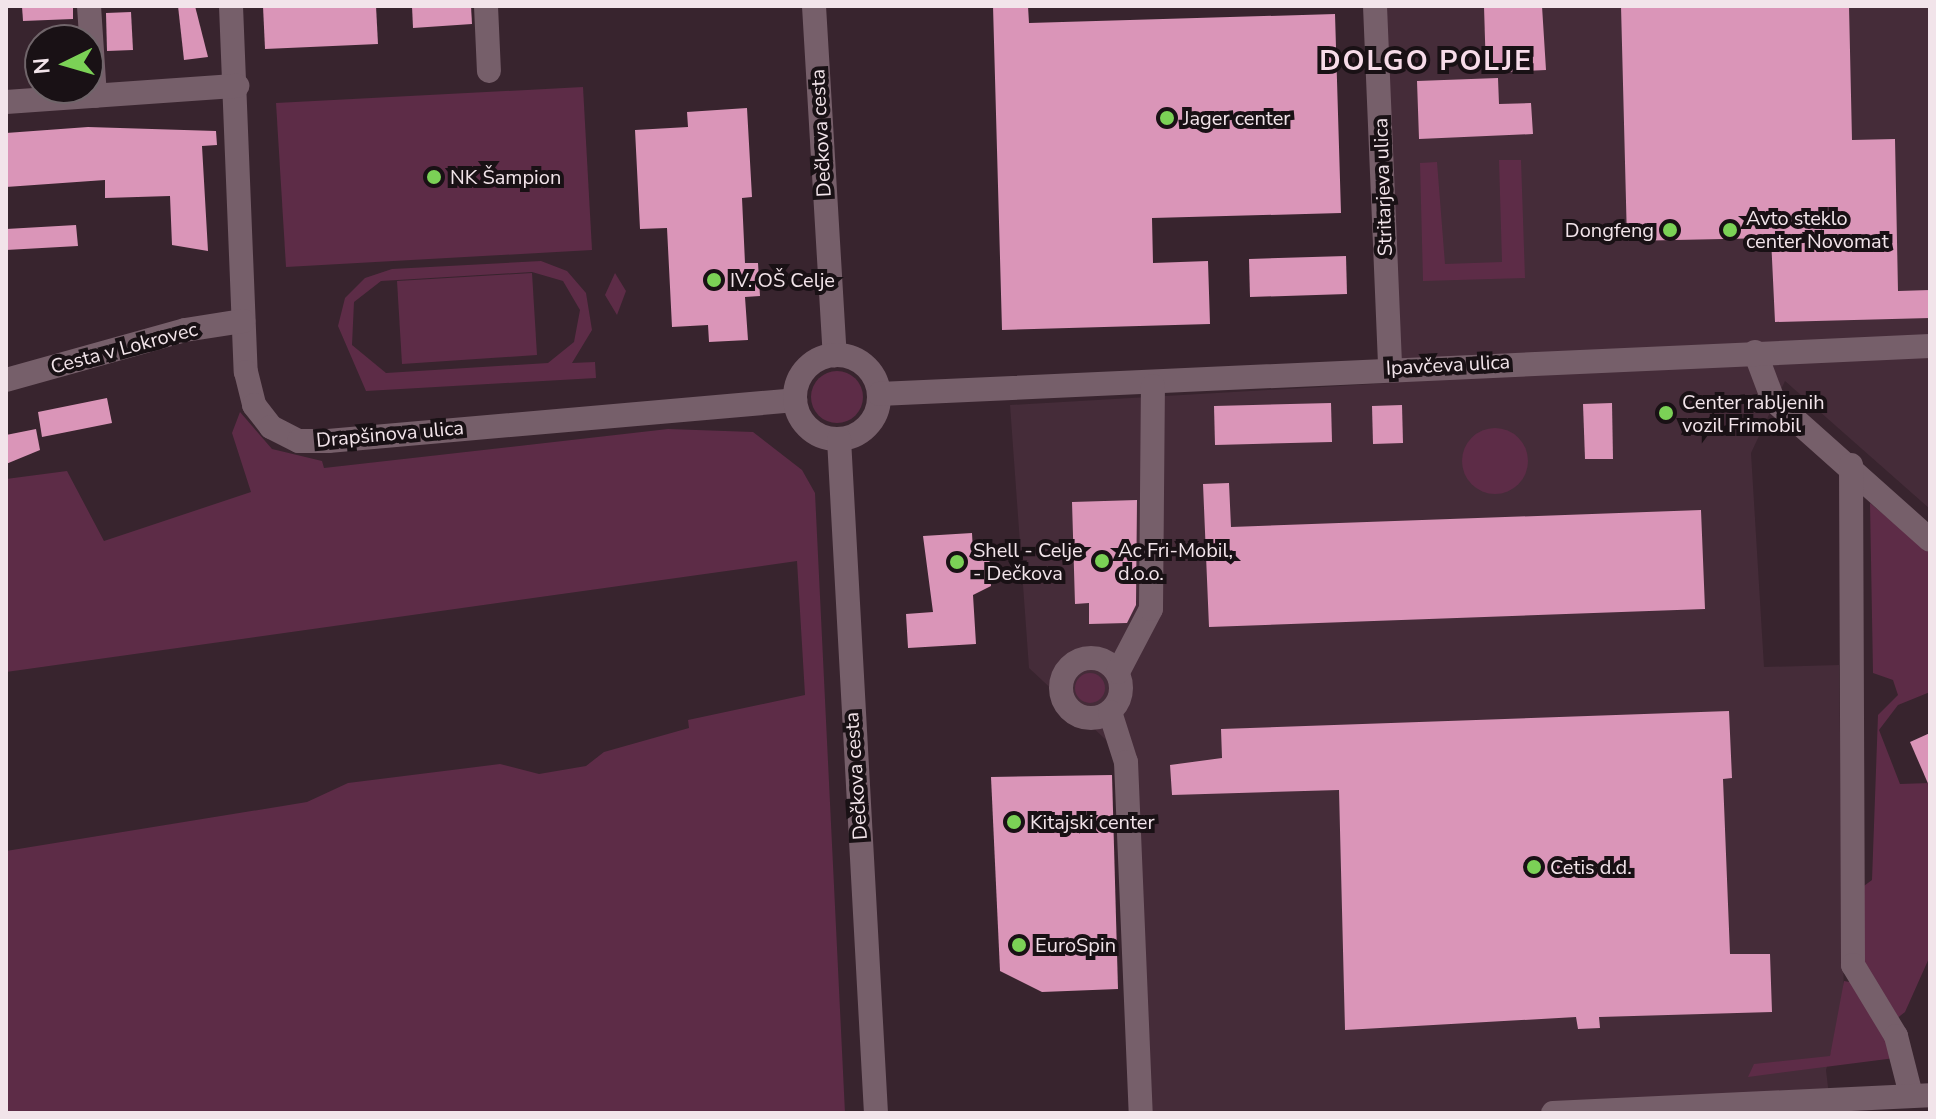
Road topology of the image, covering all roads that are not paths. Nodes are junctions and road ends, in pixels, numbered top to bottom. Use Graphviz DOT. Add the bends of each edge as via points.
graph roads {
  1 [pos="231,6"];
  2 [pos="486,6"];
  3 [pos="814,6"];
  4 [pos="1375,6"];
  5 [pos="489,71"];
  6 [pos="237,86"];
  7 [pos="104,95"];
  8 [pos="243,321"];
  9 [pos="1930,346"];
  10 [pos="1755,352"];
  11 [pos="835,355"];
  12 [pos="1390,368"];
  13 [pos="6,380"];
  14 [pos="1153,386"];
  15 [pos="879,394"];
  16 [pos="795,400"];
  17 [pos="839,439"];
  18 [pos="1859,472"];
  19 [pos="1930,540"];
  20 [pos="1118,672"];
  21 [pos="1110,712"];
  22 [pos="1920,1095"];
  23 [pos="1590,1112"];
  24 [pos="876,1113"];
  25 [pos="1141,1113"];
  26 [pos="1553,1113"];
  1 -- 6 [label="street, Drapšinova ulica"];
  2 -- 5 [label="street"];
  3 -- 11 [label="street, Dečkova cesta"];
  4 -- 12 [label="street, Stritarjeva ulica"];
  6 -- 7 [label="street"];
  6 -- 8 [label="street, Drapšinova ulica"];
  8 -- 13 [label="street, Cesta v Lokrovec" via="185,330"];
  8 -- 16 [label="street, Drapšinova ulica" via="254,405 271,427 299,441"];
  9 -- 10 [label="street, Ipavčeva ulica"];
  10 -- 12 [label="street, Ipavčeva ulica"];
  10 -- 18 [label="street" via="1773,400"];
  11 -- 15 [label="street" via="869,370"];
  11 -- 16 [label="street" via="801,375"];
  12 -- 14 [label="street, Ipavčeva ulica"];
  14 -- 15 [label="street, Ipavčeva ulica"];
  14 -- 20 [label="street" via="1151,609"];
  15 -- 17 [label="street" via="872,420"];
  16 -- 17 [label="street" via="814,433"];
  17 -- 24 [label="street, Dečkova cesta"];
  18 -- 19 [label="street"];
  18 -- 22 [label="street" via="1851,792 1853,965 1896,1036"];
  20 -- 21 [label="street" via="1122,689"];
  20 -- 21 [label="street" via="1105,660 1080,659 1061,686 1078,715"];
  21 -- 25 [label="street" via="1126,762"];
  22 -- 23 [label="street"];
  23 -- 26 [label="street"];
}
